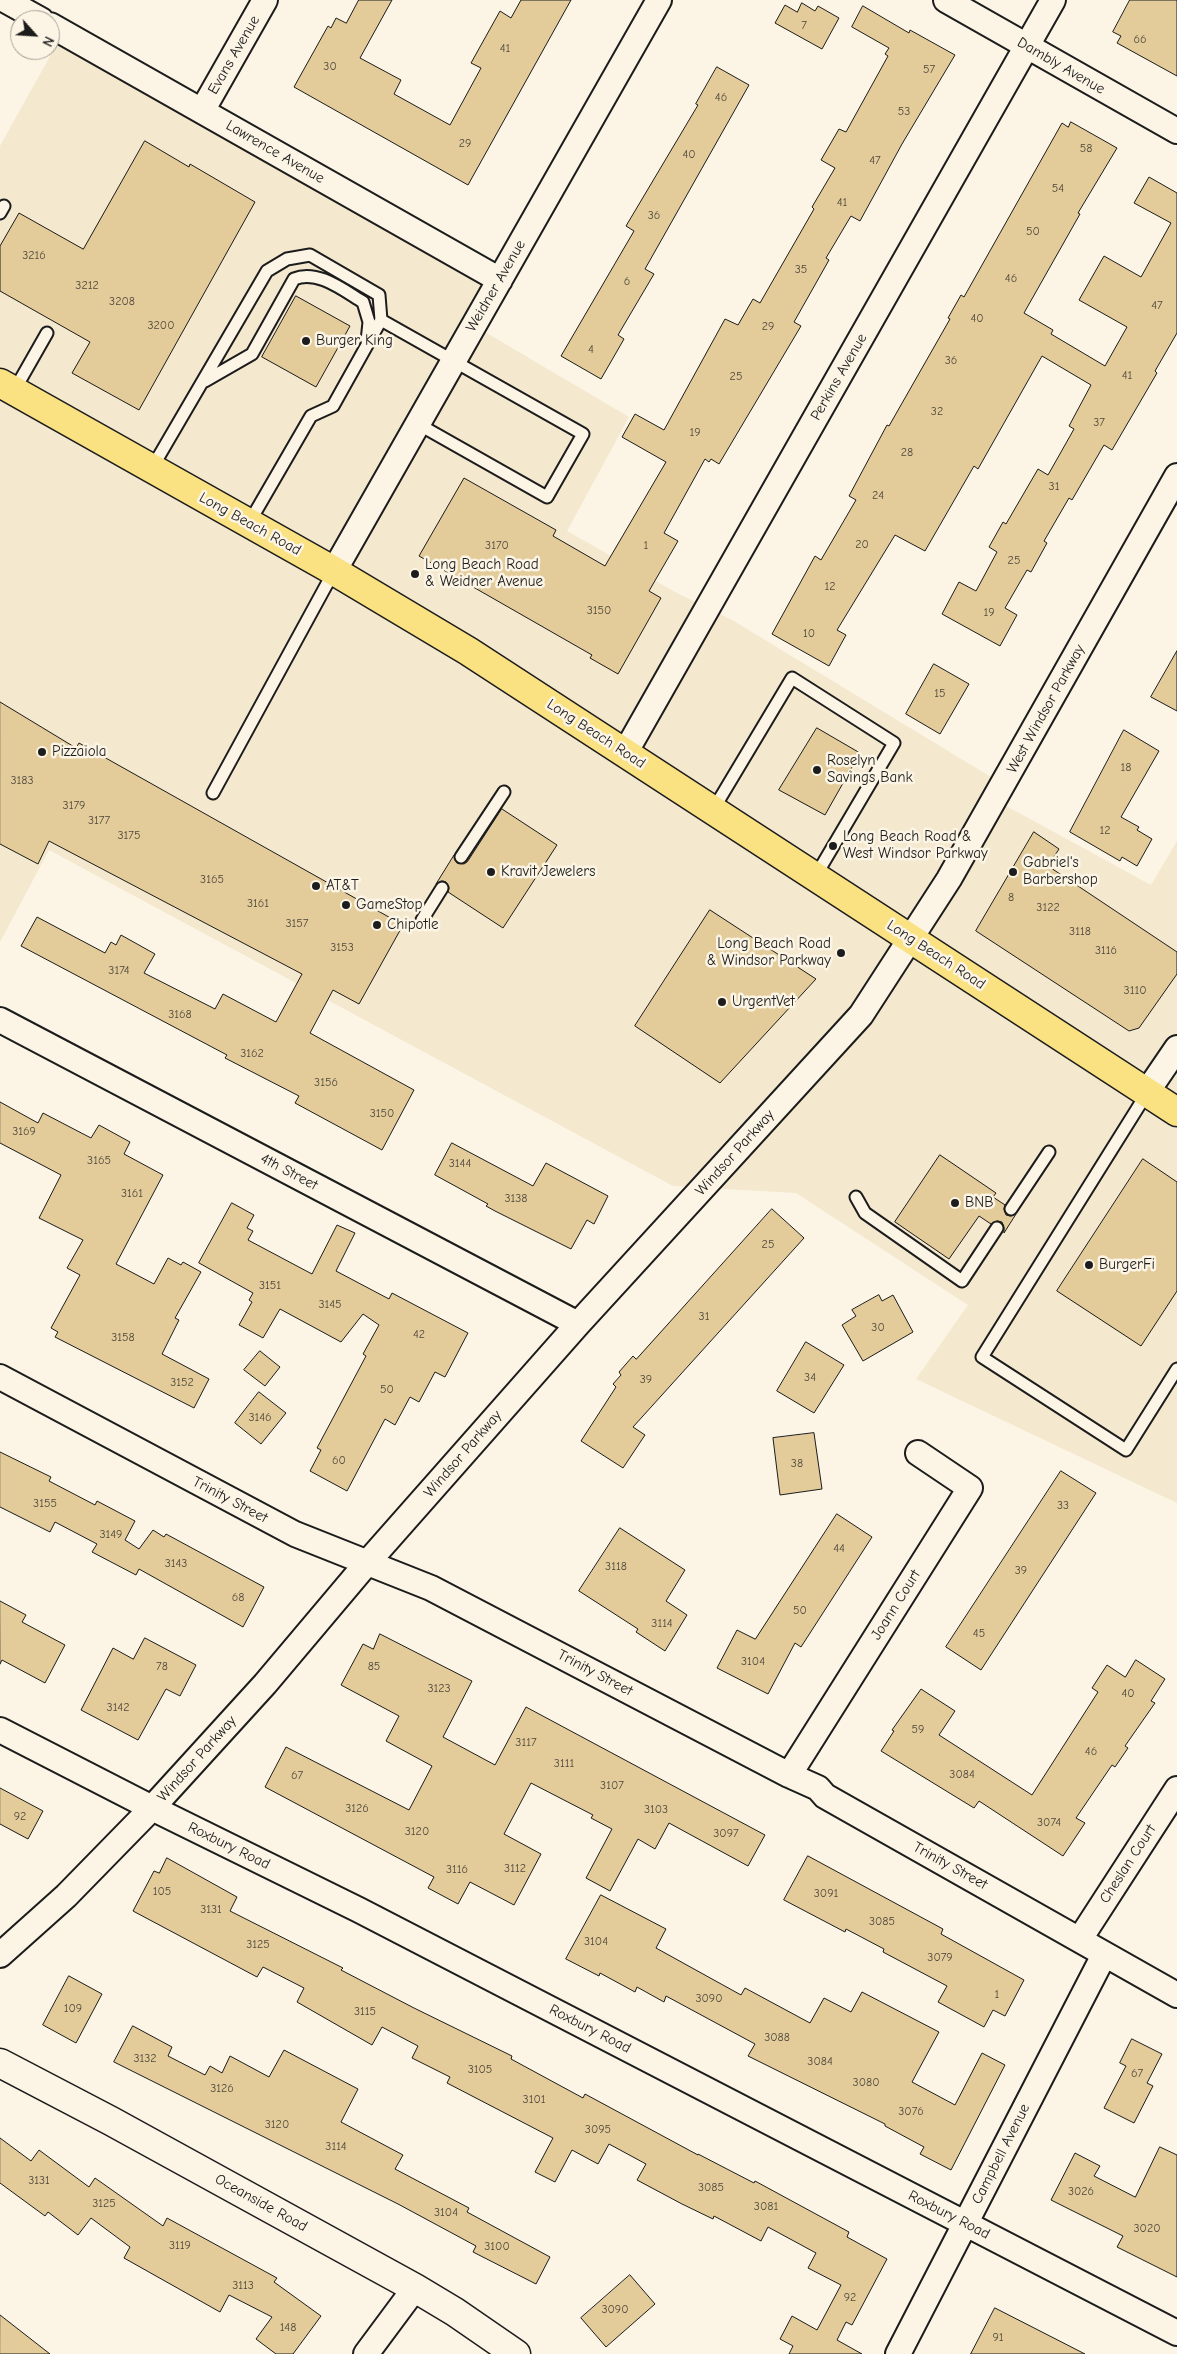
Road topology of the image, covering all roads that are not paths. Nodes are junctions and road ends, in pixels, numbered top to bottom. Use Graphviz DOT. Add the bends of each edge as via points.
graph roads {
  1 [pos="5,0"];
  2 [pos="265,0"];
  3 [pos="659,0"];
  4 [pos="946,0"];
  5 [pos="1053,0"];
  6 [pos="23,10"];
  7 [pos="60,31"];
  8 [pos="1027,46"];
  9 [pos="202,111"];
  10 [pos="1177,131"];
  11 [pos="500,280"];
  12 [pos="381,320"];
  13 [pos="47,333"];
  14 [pos="367,347"];
  15 [pos="453,362"];
  16 [pos="203,382"];
  17 [pos="7,387"];
  18 [pos="418,424"];
  19 [pos="152,468"];
  20 [pos="1177,476"];
  21 [pos="249,523"];
  22 [pos="334,571"];
  23 [pos="625,753"];
  24 [pos="504,792"];
  25 [pos="213,794"];
  26 [pos="712,810"];
  27 [pos="461,857"];
  28 [pos="816,877"];
  29 [pos="442,888"];
  30 [pos="422,920"];
  31 [pos="911,939"];
  32 [pos="0,1020"];
  33 [pos="1177,1048"];
  34 [pos="1147,1092"];
  35 [pos="1177,1112"];
  36 [pos="1049,1152"];
  37 [pos="856,1198"];
  38 [pos="1011,1209"];
  39 [pos="997,1228"];
  40 [pos="578,1324"];
  41 [pos="1177,1369"];
  42 [pos="0,1377"];
  43 [pos="918,1453"];
  44 [pos="367,1563"];
  45 [pos="0,1730"];
  46 [pos="789,1775"];
  47 [pos="1177,1789"];
  48 [pos="152,1808"];
  49 [pos="1080,1939"];
  50 [pos="0,1955"];
  51 [pos="1104,1955"];
  52 [pos="1177,1995"];
  53 [pos="0,2063"];
  54 [pos="965,2223"];
  55 [pos="415,2288"];
  56 [pos="1177,2333"];
  57 [pos="366,2354"];
  58 [pos="516,2354"];
  59 [pos="898,2354"];
  1 -- 6 [label="street"];
  2 -- 9 [label="street, Evans Avenue"];
  3 -- 11 [label="street, Weidner Avenue"];
  4 -- 8 [label="street, Dambly Avenue"];
  5 -- 8 [label="street, Perkins Avenue"];
  7 -- 9 [label="street, Lawrence Avenue"];
  8 -- 10 [label="street, Dambly Avenue"];
  8 -- 23 [label="street, Perkins Avenue"];
  9 -- 11 [label="street, Lawrence Avenue"];
  11 -- 15 [label="street, Weidner Avenue"];
  12 -- 14 [label="lane"];
  12 -- 15 [label="lane"];
  12 -- 16 [label="lane" via="379,295 310,255 287,259 267,271"];
  13 -- 17 [label="lane"];
  14 -- 16 [label="lane" via="369,322 363,302 329,281 302,275 294,279 252,354"];
  14 -- 21 [label="lane" via="334,406 311,416"];
  15 -- 18 [label="street, Weidner Avenue"];
  15 -- 18 [label="lane" via="583,434 547,497"];
  16 -- 19 [label="lane"];
  17 -- 19 [label="main road, Long Beach Road"];
  18 -- 22 [label="street, Weidner Avenue"];
  19 -- 21 [label="main road, Long Beach Road"];
  20 -- 31 [label="street, West Windsor Parkway" via="949,879"];
  21 -- 22 [label="main road, Long Beach Road"];
  22 -- 23 [label="main road, Long Beach Road" via="468,651"];
  22 -- 25 [label="lane"];
  23 -- 26 [label="main road, Long Beach Road"];
  24 -- 27 [label="lane"];
  26 -- 28 [label="main road, Long Beach Road"];
  26 -- 28 [label="lane" via="792,678 894,743"];
  28 -- 31 [label="main road, Long Beach Road"];
  29 -- 30 [label="lane"];
  31 -- 34 [label="main road, Long Beach Road"];
  31 -- 40 [label="street, Windsor Parkway" via="861,1015"];
  32 -- 40 [label="street, 4th Street"];
  33 -- 34 [label="street"];
  34 -- 35 [label="main road, Long Beach Road"];
  34 -- 41 [label="lane" via="982,1357 1126,1450"];
  36 -- 38 [label="lane"];
  37 -- 39 [label="lane" via="865,1213 962,1281"];
  40 -- 44 [label="street, Windsor Parkway"];
  42 -- 44 [label="street, Trinity Street" via="295,1534"];
  43 -- 46 [label="street, Joann Court" via="970,1488"];
  44 -- 46 [label="street, Trinity Street" via="431,1588"];
  44 -- 48 [label="street, Windsor Parkway" via="265,1684"];
  45 -- 48 [label="street, Roxbury Road"];
  46 -- 49 [label="street, Trinity Street" via="818,1788 825,1796"];
  47 -- 49 [label="street, Cheslan Court"];
  48 -- 50 [label="street, Windsor Parkway" via="66,1896"];
  48 -- 54 [label="street, Roxbury Road" via="359,1910"];
  49 -- 51 [label="street, Trinity Street"];
  51 -- 52 [label="street, Trinity Street"];
  51 -- 54 [label="street, Campbell Avenue"];
  53 -- 55 [label="main road, Oceanside Road"];
  54 -- 56 [label="street, Roxbury Road"];
  54 -- 59 [label="street, Campbell Avenue"];
  55 -- 57 [label="street"];
  55 -- 58 [label="main road, Oceanside Road"];
}
